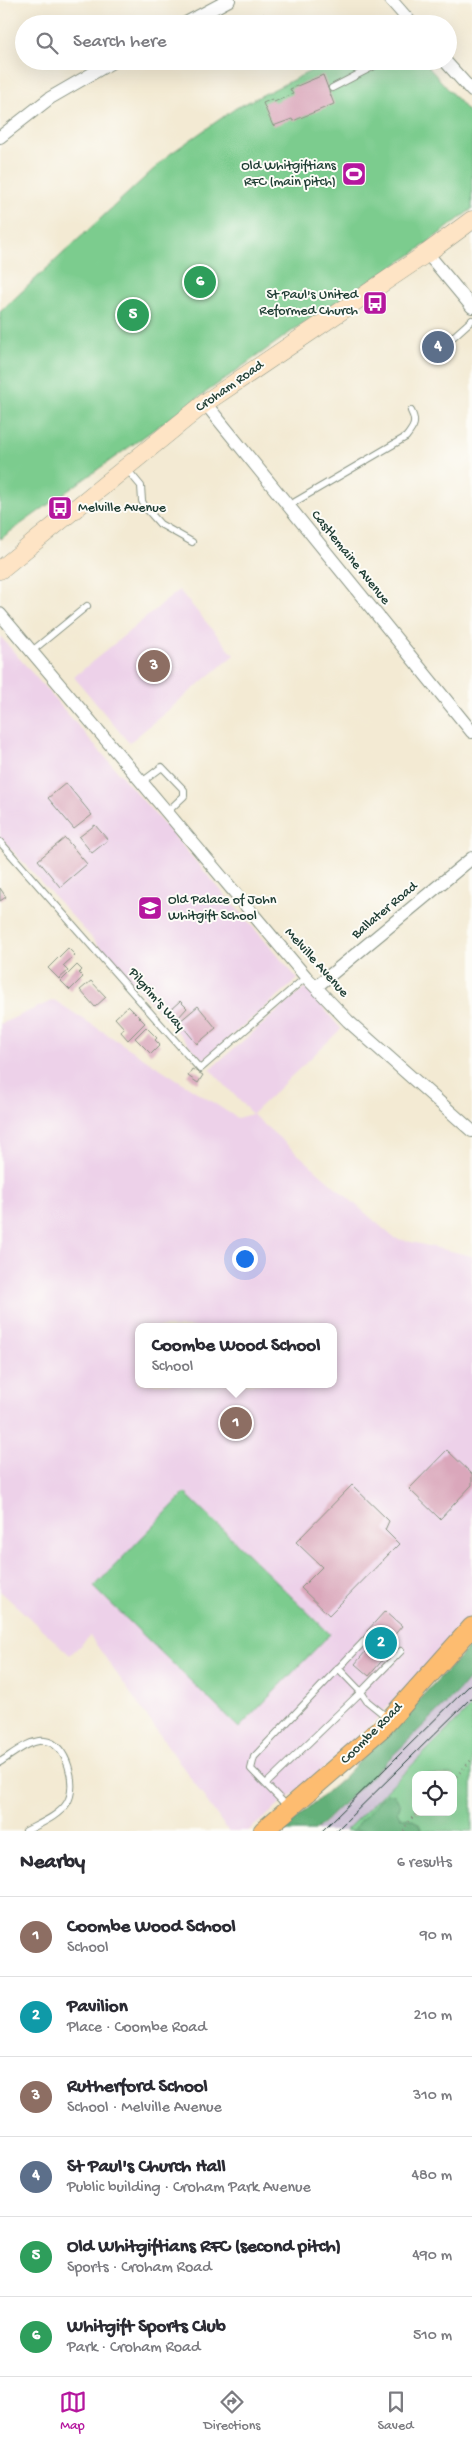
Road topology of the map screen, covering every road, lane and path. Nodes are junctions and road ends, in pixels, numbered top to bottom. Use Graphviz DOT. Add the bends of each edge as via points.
graph roads {
  1 [pos="229,0"];
  2 [pos="392,0"];
  3 [pos="201,15"];
  4 [pos="404,15"];
  5 [pos="98,70"];
  6 [pos="367,70"];
  7 [pos="453,70"];
  8 [pos="332,88"];
  9 [pos="472,91"];
  10 [pos="0,137"];
  11 [pos="472,220"];
  12 [pos="427,254"];
  13 [pos="472,307"];
  14 [pos="472,320"];
  15 [pos="453,337"];
  16 [pos="204,403"];
  17 [pos="412,411"];
  18 [pos="125,467"];
  19 [pos="288,506"];
  20 [pos="192,542"];
  21 [pos="0,570"];
  22 [pos="86,606"];
  23 [pos="0,614"];
  24 [pos="32,651"];
  25 [pos="472,732"];
  26 [pos="142,782"];
  27 [pos="167,812"];
  28 [pos="0,842"];
  29 [pos="472,858"];
  30 [pos="306,978"];
  31 [pos="316,987"];
  32 [pos="472,1131"];
  33 [pos="472,1627"];
  34 [pos="370,1635"];
  35 [pos="401,1651"];
  36 [pos="338,1668"];
  37 [pos="361,1692"];
  38 [pos="389,1719"];
  39 [pos="472,1759"];
  40 [pos="0,1762"];
  41 [pos="457,1776"];
  42 [pos="266,1784"];
  43 [pos="289,1808"];
  44 [pos="414,1816"];
  45 [pos="26,1831"];
  46 [pos="264,1831"];
  47 [pos="404,1831"];
  1 -- 3 [label="street"];
  2 -- 4 [label="street"];
  5 -- 10 [label="street" via="50,98"];
  6 -- 8 [label="lane"];
  7 -- 9 [label="street"];
  11 -- 12 [label="street, Croham Road"];
  12 -- 13 [label="street"];
  12 -- 16 [label="street, Croham Road"];
  14 -- 15 [label="lane"];
  16 -- 18 [label="street, Croham Road"];
  16 -- 19 [label="street, Castlemaine Avenue"];
  17 -- 19 [label="lane" via="414,427 406,437"];
  18 -- 20 [label="lane" via="141,486 142,501 160,524"];
  18 -- 21 [label="street, Croham Road"];
  19 -- 25 [label="street, Castlemaine Avenue"];
  22 -- 24 [label="lane"];
  23 -- 24 [label="street, Melville Avenue"];
  24 -- 26 [label="street, Melville Avenue"];
  26 -- 27 [label="street, Melville Avenue"];
  26 -- 27 [label="lane" via="162,767 184,790 184,796"];
  27 -- 30 [label="street, Melville Avenue"];
  28 -- 30 [label="lane, Pilgrim's Way" via="200,1069"];
  29 -- 31 [label="street, Ballater Road"];
  30 -- 31 [label="street, Melville Avenue"];
  31 -- 32 [label="street, Melville Avenue" via="348,1021"];
  33 -- 38 [label="main road, Coombe Road"];
  34 -- 36 [label="lane"];
  35 -- 37 [label="lane"];
  36 -- 37 [label="lane"];
  36 -- 42 [label="lane" via="254,1757 251,1769"];
  37 -- 38 [label="lane"];
  37 -- 42 [label="lane"];
  38 -- 43 [label="main road, Coombe Road"];
  39 -- 41 [label="path"];
  40 -- 45 [label="lane" via="33,1743 45,1741 63,1753 72,1783 67,1803 60,1811"];
  42 -- 43 [label="lane"];
  43 -- 46 [label="main road, Coombe Road"];
  44 -- 47 [label="path"];
}
